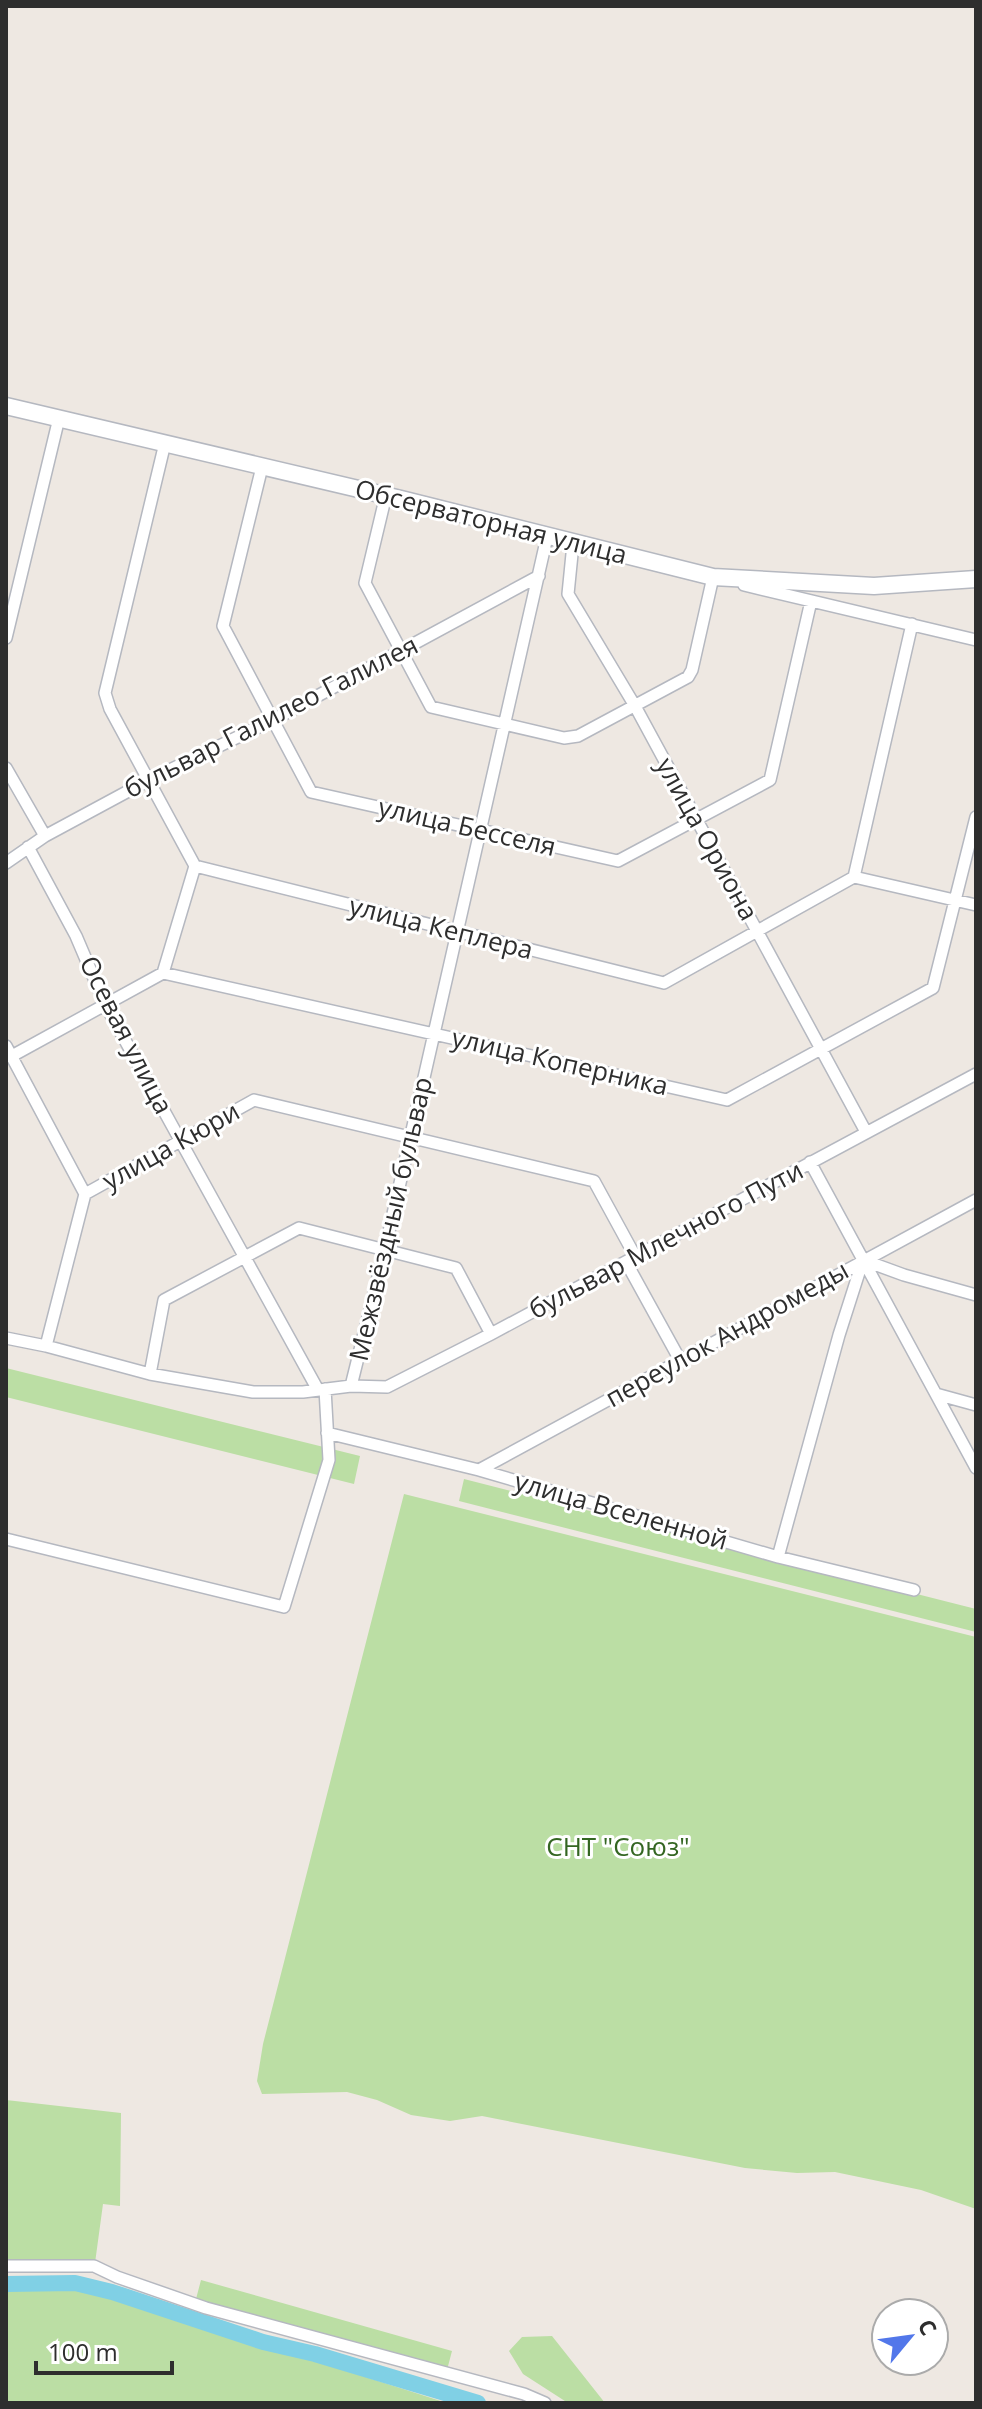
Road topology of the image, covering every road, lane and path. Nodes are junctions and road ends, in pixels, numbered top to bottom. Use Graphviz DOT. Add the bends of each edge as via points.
graph roads {
  1 [pos="6,406"];
  2 [pos="59,418"];
  3 [pos="165,443"];
  4 [pos="262,467"];
  5 [pos="386,495"];
  6 [pos="547,537"];
  7 [pos="573,544"];
  8 [pos="539,576"];
  9 [pos="713,577"];
  10 [pos="976,579"];
  11 [pos="811,601"];
  12 [pos="912,624"];
  13 [pos="6,638"];
  14 [pos="976,640"];
  15 [pos="401,650"];
  16 [pos="635,706"];
  17 [pos="273,720"];
  18 [pos="506,725"];
  19 [pos="6,768"];
  20 [pos="147,781"];
  21 [pos="976,817"];
  22 [pos="696,819"];
  23 [pos="481,830"];
  24 [pos="45,836"];
  25 [pos="28,847"];
  26 [pos="6,863"];
  27 [pos="195,866"];
  28 [pos="854,877"];
  29 [pos="954,900"];
  30 [pos="976,905"];
  31 [pos="757,931"];
  32 [pos="457,932"];
  33 [pos="163,973"];
  34 [pos="105,1004"];
  35 [pos="434,1034"];
  36 [pos="821,1049"];
  37 [pos="8,1051"];
  38 [pos="976,1074"];
  39 [pos="866,1132"];
  40 [pos="411,1137"];
  41 [pos="180,1141"];
  42 [pos="810,1162"];
  43 [pos="85,1194"];
  44 [pos="976,1200"];
  45 [pos="385,1249"];
  46 [pos="243,1257"];
  47 [pos="630,1259"];
  48 [pos="863,1260"];
  49 [pos="976,1295"];
  50 [pos="491,1334"];
  51 [pos="6,1338"];
  52 [pos="46,1346"];
  53 [pos="680,1360"];
  54 [pos="150,1374"];
  55 [pos="351,1386"];
  56 [pos="322,1390"];
  57 [pos="936,1394"];
  58 [pos="976,1405"];
  59 [pos="327,1433"];
  60 [pos="976,1468"];
  61 [pos="479,1470"];
  62 [pos="6,1539"];
  63 [pos="778,1557"];
  64 [pos="914,1590"];
  65 [pos="6,2266"];
  66 [pos="545,2403"];
  1 -- 2 [label="main road, Обсерваторная улица"];
  2 -- 3 [label="main road, Обсерваторная улица"];
  2 -- 13 [label="street"];
  3 -- 4 [label="main road, Обсерваторная улица"];
  3 -- 20 [label="street" via="105,693"];
  4 -- 5 [label="main road, Обсерваторная улица"];
  4 -- 17 [label="street, улица Бесселя" via="223,626"];
  5 -- 6 [label="main road, Обсерваторная улица"];
  5 -- 15 [label="street" via="365,583"];
  6 -- 7 [label="main road, Обсерваторная улица"];
  6 -- 8 [label="street, Межзвёздный бульвар"];
  7 -- 9 [label="main road, Обсерваторная улица"];
  7 -- 16 [label="street, улица Ориона" via="568,594"];
  8 -- 15 [label="street, бульвар Галилео Галилея"];
  8 -- 18 [label="street, Межзвёздный бульвар"];
  9 -- 10 [label="main road" via="874,586"];
  9 -- 11 [label="street, Обсерваторная улица"];
  9 -- 16 [label="street" via="692,670"];
  11 -- 12 [label="street, Обсерваторная улица"];
  11 -- 22 [label="street, улица Бесселя" via="770,780"];
  12 -- 14 [label="street, Обсерваторная улица"];
  12 -- 28 [label="street"];
  15 -- 17 [label="street, бульвар Галилео Галилея"];
  15 -- 18 [label="street" via="431,707"];
  16 -- 18 [label="street" via="578,736 564,738"];
  16 -- 22 [label="street, улица Ориона"];
  17 -- 20 [label="street, бульвар Галилео Галилея"];
  17 -- 23 [label="street, улица Бесселя" via="311,792"];
  18 -- 23 [label="street, Межзвёздный бульвар"];
  19 -- 24 [label="street"];
  20 -- 24 [label="street, бульвар Галилео Галилея"];
  20 -- 27 [label="street"];
  21 -- 29 [label="street, улица Коперника"];
  22 -- 23 [label="street, улица Бесселя" via="618,861"];
  22 -- 31 [label="street, улица Ориона"];
  23 -- 32 [label="street, Межзвёздный бульвар"];
  24 -- 25 [label="street, бульвар Галилео Галилея"];
  25 -- 26 [label="street, бульвар Галилео Галилея"];
  25 -- 34 [label="street, Осевая улица"];
  27 -- 32 [label="street, улица Кеплера"];
  27 -- 33 [label="street"];
  28 -- 29 [label="street"];
  28 -- 31 [label="street, улица Кеплера"];
  29 -- 30 [label="street"];
  29 -- 36 [label="street, улица Коперника" via="933,988"];
  31 -- 32 [label="street, улица Кеплера" via="664,983"];
  31 -- 36 [label="street, улица Ориона"];
  32 -- 35 [label="street, Межзвёздный бульвар"];
  33 -- 34 [label="street"];
  33 -- 35 [label="street, улица Коперника"];
  34 -- 37 [label="street"];
  34 -- 41 [label="street, Осевая улица"];
  35 -- 36 [label="street, улица Коперника" via="727,1100"];
  35 -- 40 [label="street, Межзвёздный бульвар"];
  36 -- 39 [label="street, улица Ориона"];
  37 -- 43 [label="street"];
  38 -- 39 [label="street, бульвар Млечного Пути"];
  39 -- 42 [label="street, бульвар Млечного Пути"];
  40 -- 41 [label="street, улица Кюри" via="254,1100"];
  40 -- 45 [label="street, Межзвёздный бульвар"];
  40 -- 47 [label="street, улица Кюри" via="594,1181"];
  41 -- 43 [label="street, улица Кюри"];
  41 -- 46 [label="street, Осевая улица"];
  42 -- 47 [label="street, бульвар Млечного Пути"];
  42 -- 48 [label="street"];
  43 -- 52 [label="street"];
  44 -- 48 [label="street, переулок Андромеды"];
  45 -- 46 [label="street" via="299,1228"];
  45 -- 50 [label="street" via="456,1268"];
  45 -- 55 [label="street, Межзвёздный бульвар"];
  46 -- 54 [label="street" via="164,1300"];
  46 -- 56 [label="street, Осевая улица"];
  47 -- 50 [label="street, бульвар Млечного Пути"];
  47 -- 53 [label="street, улица Кюри"];
  48 -- 49 [label="street"];
  48 -- 53 [label="street, переулок Андромеды"];
  48 -- 57 [label="street"];
  48 -- 63 [label="street"];
  50 -- 55 [label="street, бульвар Млечного Пути" via="387,1387"];
  51 -- 52 [label="street"];
  52 -- 54 [label="street"];
  53 -- 61 [label="street, переулок Андромеды"];
  54 -- 56 [label="street" via="253,1392"];
  55 -- 56 [label="street"];
  56 -- 59 [label="street"];
  57 -- 58 [label="street"];
  57 -- 60 [label="street"];
  59 -- 61 [label="street, улица Вселенной"];
  59 -- 62 [label="street" via="329,1460 284,1607"];
  61 -- 63 [label="street, улица Вселенной"];
  63 -- 64 [label="street, улица Вселенной"];
  65 -- 66 [label="street" via="94,2266 206,2308"];
}
